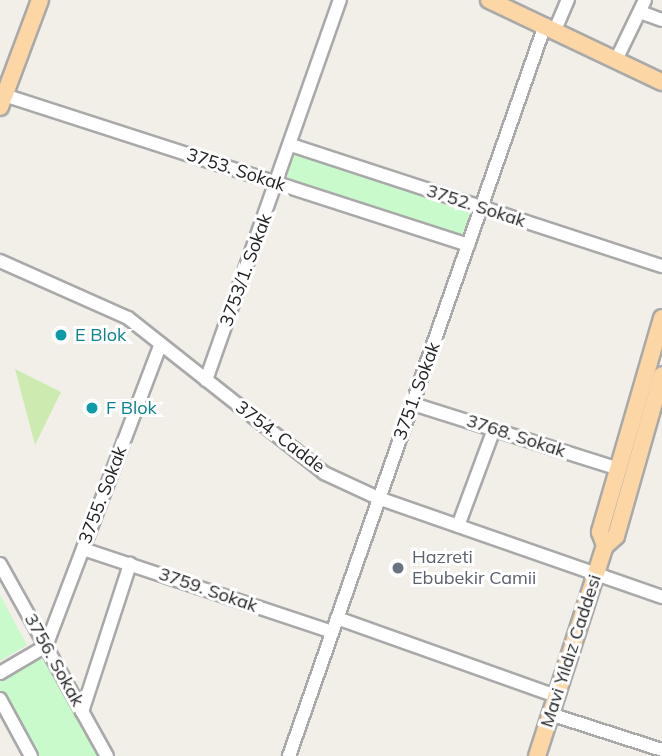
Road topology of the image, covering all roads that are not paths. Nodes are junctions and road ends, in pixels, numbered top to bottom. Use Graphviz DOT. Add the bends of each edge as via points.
graph roads {
  1 [pos="40,0"];
  2 [pos="340,0"];
  3 [pos="568,0"];
  4 [pos="492,1"];
  5 [pos="642,6"];
  6 [pos="662,20"];
  7 [pos="550,27"];
  8 [pos="617,58"];
  9 [pos="662,82"];
  10 [pos="2,101"];
  11 [pos="290,145"];
  12 [pos="277,184"];
  13 [pos="481,208"];
  14 [pos="468,245"];
  15 [pos="0,261"];
  16 [pos="662,266"];
  17 [pos="662,318"];
  18 [pos="161,344"];
  19 [pos="206,380"];
  20 [pos="656,385"];
  21 [pos="412,404"];
  22 [pos="494,429"];
  23 [pos="619,469"];
  24 [pos="378,498"];
  25 [pos="458,526"];
  26 [pos="605,546"];
  27 [pos="83,549"];
  28 [pos="0,564"];
  29 [pos="130,564"];
  30 [pos="596,575"];
  31 [pos="662,597"];
  32 [pos="337,618"];
  33 [pos="332,632"];
  34 [pos="46,646"];
  35 [pos="0,673"];
  36 [pos="556,696"];
  37 [pos="0,699"];
  38 [pos="82,712"];
  39 [pos="550,714"];
  40 [pos="662,750"];
  41 [pos="31,756"];
  42 [pos="107,756"];
  43 [pos="289,756"];
  44 [pos="537,756"];
  1 -- 10 [label="main road"];
  2 -- 11 [label="street, 3753/1. Sokak"];
  3 -- 7 [label="street, 3751. Sokak"];
  4 -- 7 [label="main road"];
  5 -- 6 [label="street"];
  5 -- 8 [label="street"];
  7 -- 8 [label="main road"];
  7 -- 13 [label="street, 3751. Sokak"];
  8 -- 9 [label="main road"];
  10 -- 12 [label="street, 3753. Sokak"];
  11 -- 12 [label="street, 3753/1. Sokak"];
  11 -- 13 [label="street, 3752. Sokak"];
  12 -- 14 [label="street, 3753. Sokak"];
  12 -- 19 [label="street, 3753/1. Sokak"];
  13 -- 14 [label="street, 3751. Sokak"];
  13 -- 16 [label="street, 3752. Sokak"];
  14 -- 21 [label="street, 3751. Sokak"];
  15 -- 18 [label="street, 3754. Cadde" via="114,310"];
  17 -- 20 [label="main road, Mavi Yıldız Caddesi"];
  18 -- 19 [label="street, 3754. Cadde"];
  18 -- 27 [label="street, 3755. Sokak"];
  19 -- 24 [label="street, 3754. Cadde" via="311,464"];
  20 -- 23 [label="main road, Mavi Yıldız Caddesi"];
  20 -- 26 [label="main road, Mavi Yıldız Caddesi" via="616,536"];
  21 -- 22 [label="street, 3768. Sokak"];
  21 -- 24 [label="street, 3751. Sokak"];
  22 -- 23 [label="street, 3768. Sokak"];
  22 -- 25 [label="street"];
  23 -- 26 [label="main road, Mavi Yıldız Caddesi" via="600,532"];
  24 -- 25 [label="street, 3754. Cadde"];
  24 -- 32 [label="street, 3751. Sokak"];
  25 -- 30 [label="street, 3754. Cadde"];
  26 -- 30 [label="main road, Mavi Yıldız Caddesi"];
  27 -- 29 [label="street, 3759. Sokak"];
  27 -- 34 [label="street, 3755. Sokak"];
  28 -- 34 [label="street, 3756. Sokak"];
  29 -- 33 [label="street, 3759. Sokak"];
  29 -- 38 [label="street"];
  30 -- 31 [label="street, 3754. Cadde"];
  30 -- 36 [label="main road, Mavi Yıldız Caddesi"];
  32 -- 33 [label="street, 3751. Sokak"];
  32 -- 36 [label="street"];
  33 -- 43 [label="street, 3751. Sokak"];
  34 -- 35 [label="street"];
  34 -- 38 [label="street, 3756. Sokak"];
  36 -- 39 [label="main road, Mavi Yıldız Caddesi"];
  37 -- 41 [label="street"];
  38 -- 42 [label="street, 3756. Sokak"];
  39 -- 40 [label="street"];
  39 -- 44 [label="main road, Mavi Yıldız Caddesi"];
}
